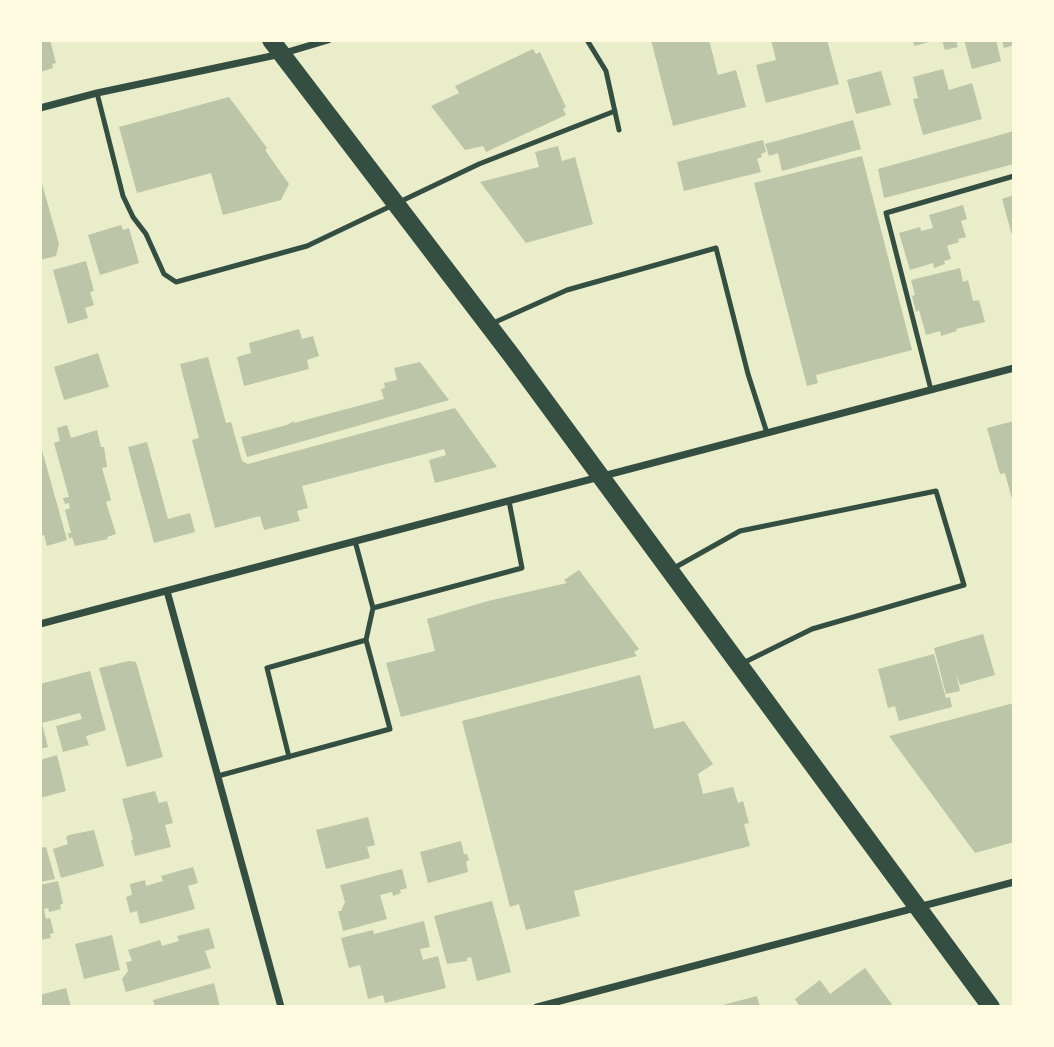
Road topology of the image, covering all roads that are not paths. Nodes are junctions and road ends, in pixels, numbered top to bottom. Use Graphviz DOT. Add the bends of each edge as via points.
graph roads {
  1 [pos="328,40"];
  2 [pos="587,40"];
  3 [pos="276,47"];
  4 [pos="96,93"];
  5 [pos="40,108"];
  6 [pos="615,111"];
  7 [pos="620,130"];
  8 [pos="1014,176"];
  9 [pos="397,203"];
  10 [pos="488,325"];
  11 [pos="1014,368"];
  12 [pos="931,390"];
  13 [pos="767,433"];
  14 [pos="599,477"];
  15 [pos="509,501"];
  16 [pos="355,541"];
  17 [pos="671,570"];
  18 [pos="167,591"];
  19 [pos="373,608"];
  20 [pos="40,624"];
  21 [pos="366,640"];
  22 [pos="740,665"];
  23 [pos="289,757"];
  24 [pos="218,776"];
  25 [pos="1014,882"];
  26 [pos="918,907"];
  27 [pos="282,1007"];
  28 [pos="537,1007"];
  29 [pos="991,1007"];
  1 -- 3 [label="street"];
  2 -- 6 [label="lane" via="606,71"];
  3 -- 4 [label="street"];
  3 -- 9 [label="main road"];
  4 -- 5 [label="street"];
  4 -- 9 [label="lane" via="123,196 164,274 176,282 307,246"];
  6 -- 7 [label="lane"];
  6 -- 9 [label="lane" via="479,164"];
  8 -- 12 [label="lane" via="886,213"];
  9 -- 10 [label="main road"];
  10 -- 13 [label="lane" via="567,290 716,248"];
  10 -- 14 [label="main road"];
  11 -- 12 [label="street"];
  12 -- 13 [label="street"];
  13 -- 14 [label="street"];
  14 -- 15 [label="street"];
  14 -- 17 [label="main road"];
  15 -- 16 [label="street"];
  15 -- 19 [label="lane" via="522,568"];
  16 -- 18 [label="street"];
  16 -- 19 [label="lane"];
  17 -- 22 [label="main road"];
  17 -- 22 [label="lane" via="740,531 936,491 964,584 812,629"];
  18 -- 20 [label="street"];
  18 -- 24 [label="street"];
  19 -- 21 [label="lane"];
  21 -- 23 [label="lane" via="267,667"];
  21 -- 23 [label="lane" via="390,729"];
  22 -- 26 [label="main road"];
  23 -- 24 [label="lane"];
  24 -- 27 [label="street"];
  25 -- 26 [label="street"];
  26 -- 28 [label="street"];
  26 -- 29 [label="main road"];
}
